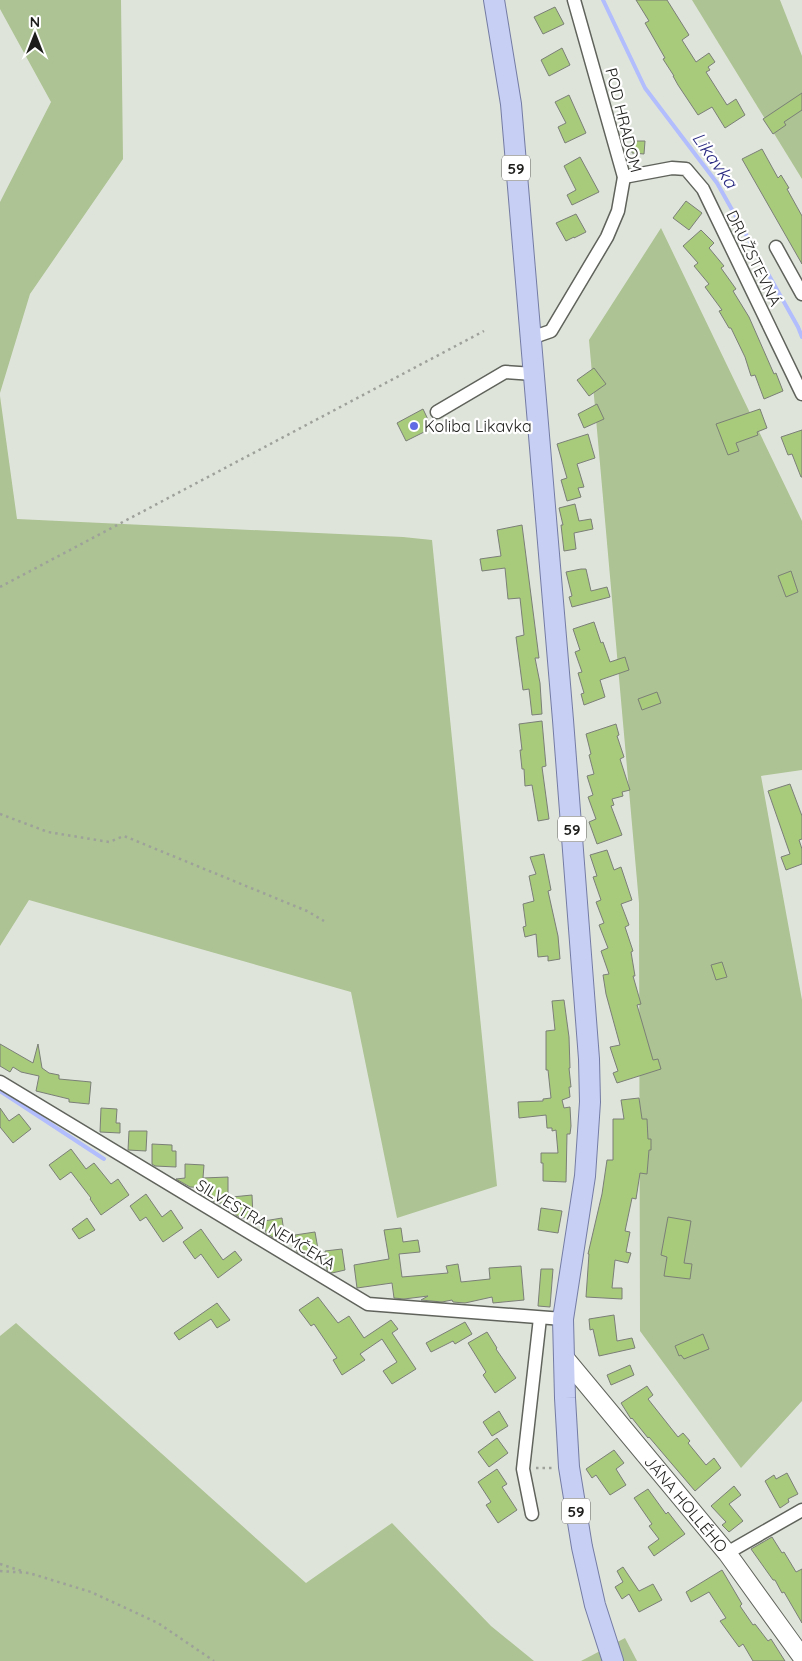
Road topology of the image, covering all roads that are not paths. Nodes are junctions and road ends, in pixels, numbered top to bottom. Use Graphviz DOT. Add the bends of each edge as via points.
graph roads {
  1 [pos="494,0"];
  2 [pos="574,0"];
  3 [pos="624,177"];
  4 [pos="776,247"];
  5 [pos="802,294"];
  6 [pos="530,338"];
  7 [pos="534,374"];
  8 [pos="802,394"];
  9 [pos="437,412"];
  10 [pos="0,1082"];
  11 [pos="540,1318"];
  12 [pos="563,1319"];
  13 [pos="564,1357"];
  14 [pos="802,1510"];
  15 [pos="532,1514"];
  16 [pos="727,1553"];
  17 [pos="802,1657"];
  18 [pos="613,1661"];
  1 -- 6 [label="main road, 59" via="510,104"];
  2 -- 3 [label="street, POD HRADOM"];
  3 -- 6 [label="street, POD HRADOM" via="618,211 602,246 552,331"];
  3 -- 8 [label="street, DRUŽSTEVNÁ" via="672,168 686,169 703,189"];
  4 -- 5 [label="street"];
  6 -- 7 [label="main road, 59"];
  7 -- 9 [label="street" via="505,372"];
  7 -- 12 [label="main road, 59" via="590,1067 585,1176"];
  10 -- 11 [label="street, SILVESTRA NEMČEKA" via="368,1304"];
  11 -- 12 [label="street, SILVESTRA NEMČEKA"];
  11 -- 15 [label="street" via="523,1469"];
  12 -- 13 [label="main road, 59"];
  13 -- 16 [label="street, JÁNA HOLLÉHO"];
  13 -- 18 [label="main road, 59" via="569,1467 580,1538 595,1605"];
  14 -- 16 [label="street"];
  16 -- 17 [label="street, JÁNA HOLLÉHO"];
}
